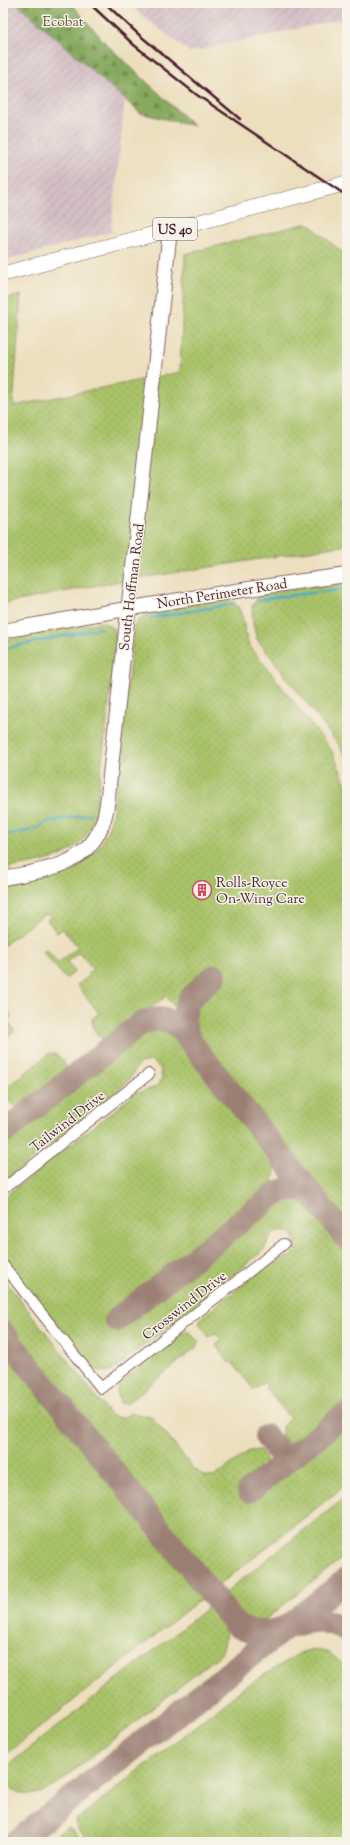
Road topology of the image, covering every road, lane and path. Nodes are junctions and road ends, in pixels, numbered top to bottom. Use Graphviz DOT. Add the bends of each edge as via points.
graph roads {
  1 [pos="347,183"];
  2 [pos="170,230"];
  3 [pos="3,274"];
  4 [pos="347,575"];
  5 [pos="129,608"];
  6 [pos="3,632"];
  7 [pos="3,878"];
  8 [pos="148,1074"];
  9 [pos="3,1189"];
  10 [pos="284,1244"];
  11 [pos="3,1265"];
  1 -- 2 [label="main road, US 40"];
  2 -- 3 [label="main road, US 40"];
  2 -- 5 [label="street, South Hoffman Road"];
  4 -- 5 [label="street, North Perimeter Road"];
  5 -- 6 [label="street, North Perimeter Road"];
  5 -- 7 [label="street, South Hoffman Road" via="110,776 104,820 100,830 93,842 77,858 46,870"];
  8 -- 9 [label="street, Tailwind Drive"];
  10 -- 11 [label="street, Crosswind Drive" via="101,1388"];
}
